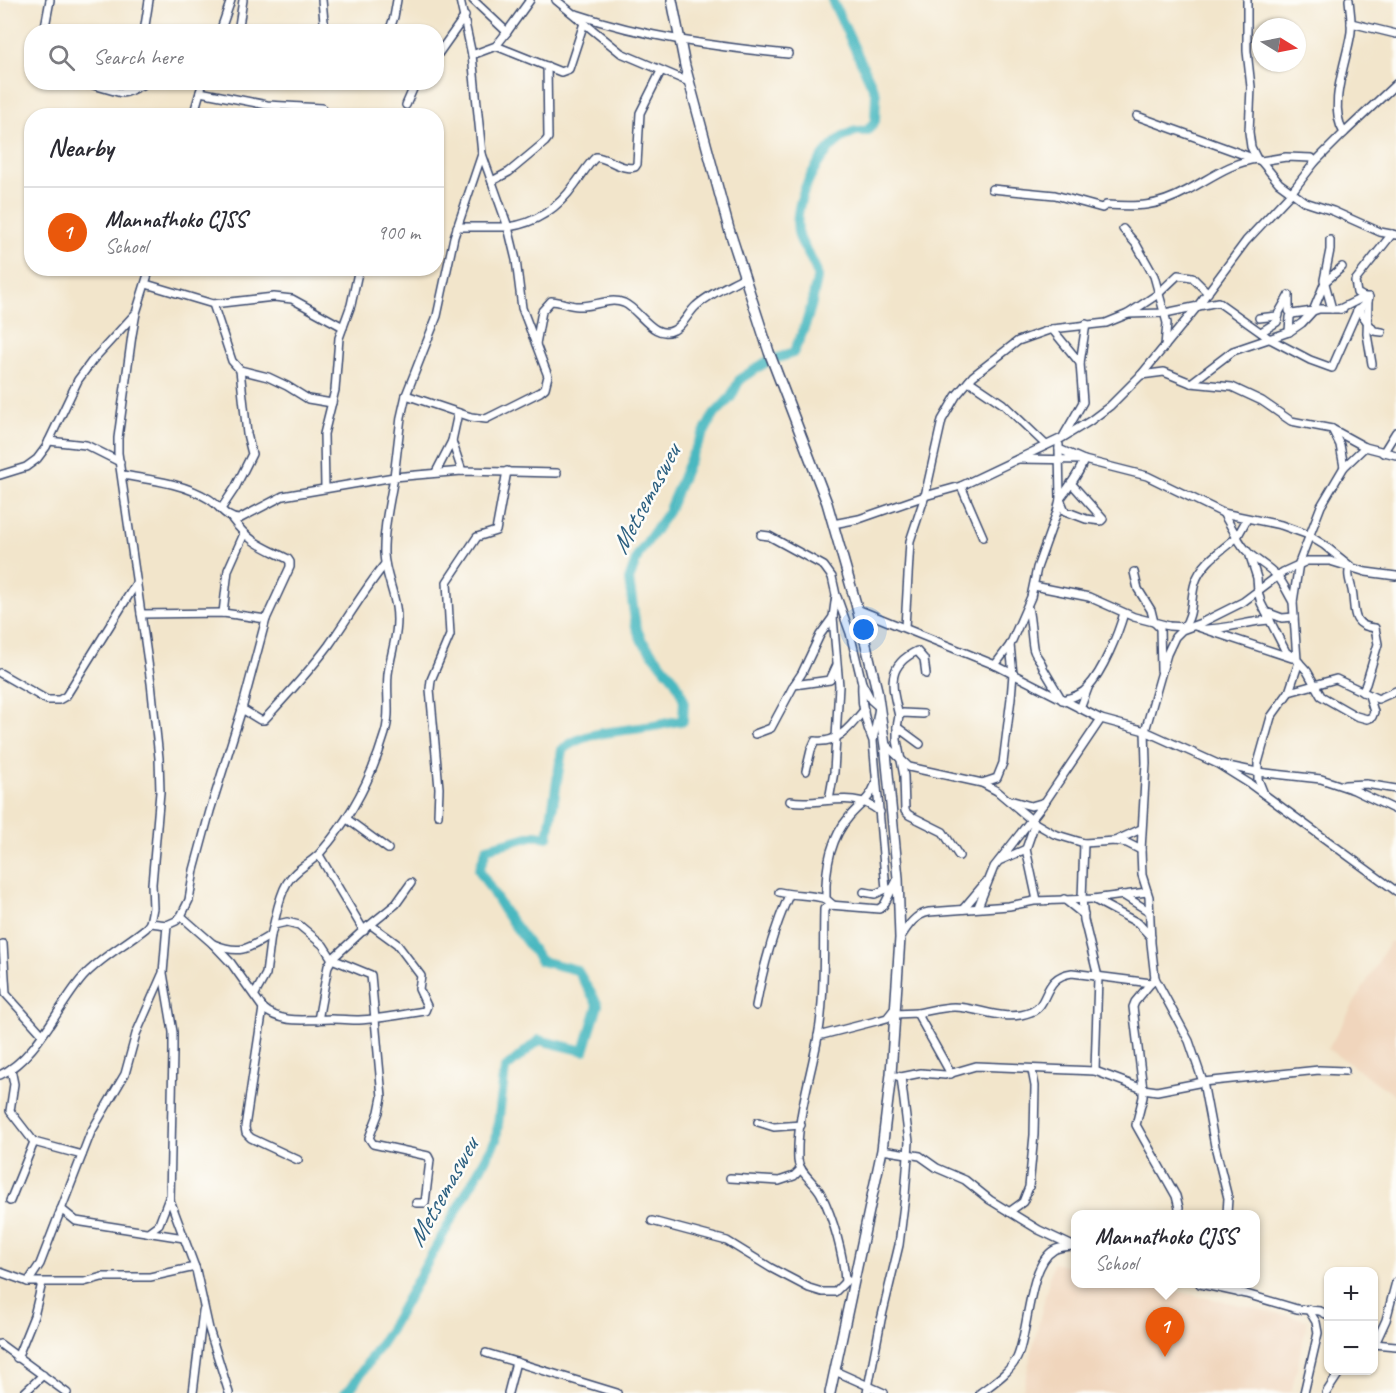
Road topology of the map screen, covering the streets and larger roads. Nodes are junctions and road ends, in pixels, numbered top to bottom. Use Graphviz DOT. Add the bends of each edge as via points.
graph roads {
  1 [pos="50,0"];
  2 [pos="149,0"];
  3 [pos="231,0"];
  4 [pos="243,0"];
  5 [pos="322,0"];
  6 [pos="397,0"];
  7 [pos="460,0"];
  8 [pos="472,0"];
  9 [pos="530,0"];
  10 [pos="556,0"];
  11 [pos="672,0"];
  12 [pos="1247,0"];
  13 [pos="1349,0"];
  14 [pos="576,14"];
  15 [pos="465,16"];
  16 [pos="584,23"];
  17 [pos="1351,23"];
  18 [pos="46,24"];
  19 [pos="145,24"];
  20 [pos="223,24"];
  21 [pos="239,24"];
  22 [pos="324,24"];
  23 [pos="392,24"];
  24 [pos="507,32"];
  25 [pos="1396,34"];
  26 [pos="678,39"];
  27 [pos="496,46"];
  28 [pos="444,48"];
  29 [pos="789,54"];
  30 [pos="472,55"];
  31 [pos="547,66"];
  32 [pos="661,71"];
  33 [pos="689,82"];
  34 [pos="1396,84"];
  35 [pos="110,90"];
  36 [pos="134,90"];
  37 [pos="413,90"];
  38 [pos="1396,91"];
  39 [pos="200,92"];
  40 [pos="1387,94"];
  41 [pos="267,105"];
  42 [pos="406,105"];
  43 [pos="195,108"];
  44 [pos="266,108"];
  45 [pos="322,108"];
  46 [pos="1137,116"];
  47 [pos="1344,133"];
  48 [pos="482,154"];
  49 [pos="1259,160"];
  50 [pos="1315,162"];
  51 [pos="492,181"];
  52 [pos="992,189"];
  53 [pos="1291,193"];
  54 [pos="457,227"];
  55 [pos="508,227"];
  56 [pos="1123,229"];
  57 [pos="1394,235"];
  58 [pos="1330,240"];
  59 [pos="1342,267"];
  60 [pos="148,276"];
  61 [pos="357,276"];
  62 [pos="744,277"];
  63 [pos="1325,282"];
  64 [pos="146,284"];
  65 [pos="1208,293"];
  66 [pos="1158,294"];
  67 [pos="1366,299"];
  68 [pos="213,304"];
  69 [pos="1197,307"];
  70 [pos="1332,309"];
  71 [pos="1340,309"];
  72 [pos="1313,311"];
  73 [pos="1357,311"];
  74 [pos="136,313"];
  75 [pos="1165,313"];
  76 [pos="1128,314"];
  77 [pos="1292,314"];
  78 [pos="1279,315"];
  79 [pos="1259,318"];
  80 [pos="1367,322"];
  81 [pos="1086,324"];
  82 [pos="343,327"];
  83 [pos="1052,329"];
  84 [pos="1261,332"];
  85 [pos="1290,332"];
  86 [pos="1382,332"];
  87 [pos="1270,339"];
  88 [pos="536,344"];
  89 [pos="1165,346"];
  90 [pos="1080,363"];
  91 [pos="1372,364"];
  92 [pos="240,370"];
  93 [pos="1141,375"];
  94 [pos="969,381"];
  95 [pos="1191,383"];
  96 [pos="406,395"];
  97 [pos="332,403"];
  98 [pos="458,413"];
  99 [pos="1332,429"];
  100 [pos="1396,432"];
  101 [pos="1060,439"];
  102 [pos="49,441"];
  103 [pos="452,441"];
  104 [pos="1046,445"];
  105 [pos="1365,447"];
  106 [pos="1059,449"];
  107 [pos="1383,453"];
  108 [pos="1396,455"];
  109 [pos="1018,459"];
  110 [pos="1059,460"];
  111 [pos="1084,460"];
  112 [pos="120,462"];
  113 [pos="1344,467"];
  114 [pos="462,471"];
  115 [pos="507,471"];
  116 [pos="436,472"];
  117 [pos="557,473"];
  118 [pos="0,475"];
  119 [pos="122,475"];
  120 [pos="394,477"];
  121 [pos="1071,483"];
  122 [pos="961,486"];
  123 [pos="325,488"];
  124 [pos="925,496"];
  125 [pos="1060,498"];
  126 [pos="221,509"];
  127 [pos="1223,513"];
  128 [pos="232,519"];
  129 [pos="1247,519"];
  130 [pos="833,525"];
  131 [pos="243,534"];
  132 [pos="761,535"];
  133 [pos="1310,536"];
  134 [pos="983,537"];
  135 [pos="1237,537"];
  136 [pos="1250,556"];
  137 [pos="385,564"];
  138 [pos="1299,564"];
  139 [pos="1350,566"];
  140 [pos="1134,572"];
  141 [pos="1278,576"];
  142 [pos="1396,576"];
  143 [pos="137,582"];
  144 [pos="1034,586"];
  145 [pos="1258,591"];
  146 [pos="836,595"];
  147 [pos="1293,602"];
  148 [pos="1028,606"];
  149 [pos="857,609"];
  150 [pos="1266,612"];
  151 [pos="222,613"];
  152 [pos="1124,613"];
  153 [pos="141,614"];
  154 [pos="833,617"];
  155 [pos="1294,617"];
  156 [pos="266,619"];
  157 [pos="1270,620"];
  158 [pos="1154,622"];
  159 [pos="1195,626"];
  160 [pos="905,627"];
  161 [pos="1183,628"];
  162 [pos="1204,629"];
  163 [pos="1010,645"];
  164 [pos="1298,661"];
  165 [pos="836,665"];
  166 [pos="995,665"];
  167 [pos="0,674"];
  168 [pos="926,674"];
  169 [pos="1013,674"];
  170 [pos="1161,675"];
  171 [pos="862,683"];
  172 [pos="1315,684"];
  173 [pos="794,685"];
  174 [pos="1088,688"];
  175 [pos="1396,691"];
  176 [pos="1289,692"];
  177 [pos="1365,693"];
  178 [pos="1062,700"];
  179 [pos="879,707"];
  180 [pos="242,709"];
  181 [pos="1080,709"];
  182 [pos="864,710"];
  183 [pos="923,714"];
  184 [pos="899,716"];
  185 [pos="1101,719"];
  186 [pos="897,727"];
  187 [pos="1145,731"];
  188 [pos="755,734"];
  189 [pos="836,739"];
  190 [pos="873,741"];
  191 [pos="885,744"];
  192 [pos="920,744"];
  193 [pos="903,764"];
  194 [pos="1218,764"];
  195 [pos="806,771"];
  196 [pos="1257,772"];
  197 [pos="877,779"];
  198 [pos="982,783"];
  199 [pos="1340,784"];
  200 [pos="1396,789"];
  201 [pos="1264,794"];
  202 [pos="829,800"];
  203 [pos="1008,800"];
  204 [pos="790,801"];
  205 [pos="863,802"];
  206 [pos="1045,802"];
  207 [pos="1396,810"];
  208 [pos="880,812"];
  209 [pos="438,815"];
  210 [pos="347,819"];
  211 [pos="1033,822"];
  212 [pos="1141,829"];
  213 [pos="1115,840"];
  214 [pos="1084,843"];
  215 [pos="388,849"];
  216 [pos="1026,849"];
  217 [pos="1140,850"];
  218 [pos="319,855"];
  219 [pos="958,855"];
  220 [pos="1000,860"];
  221 [pos="897,878"];
  222 [pos="987,880"];
  223 [pos="411,883"];
  224 [pos="889,889"];
  225 [pos="1396,891"];
  226 [pos="779,892"];
  227 [pos="864,892"];
  228 [pos="1147,892"];
  229 [pos="789,895"];
  230 [pos="1123,895"];
  231 [pos="826,899"];
  232 [pos="1064,899"];
  233 [pos="1082,899"];
  234 [pos="1093,899"];
  235 [pos="1037,900"];
  236 [pos="834,905"];
  237 [pos="978,907"];
  238 [pos="963,909"];
  239 [pos="1150,912"];
  240 [pos="1084,915"];
  241 [pos="181,916"];
  242 [pos="150,923"];
  243 [pos="167,925"];
  244 [pos="274,925"];
  245 [pos="367,928"];
  246 [pos="271,935"];
  247 [pos="1151,937"];
  248 [pos="900,938"];
  249 [pos="3,944"];
  250 [pos="213,944"];
  251 [pos="332,959"];
  252 [pos="163,973"];
  253 [pos="1098,977"];
  254 [pos="1153,981"];
  255 [pos="255,994"];
  256 [pos="756,1006"];
  257 [pos="263,1008"];
  258 [pos="895,1010"];
  259 [pos="917,1013"];
  260 [pos="375,1018"];
  261 [pos="318,1020"];
  262 [pos="42,1034"];
  263 [pos="818,1036"];
  264 [pos="12,1070"];
  265 [pos="1032,1070"];
  266 [pos="1095,1071"];
  267 [pos="1345,1071"];
  268 [pos="951,1074"];
  269 [pos="0,1075"];
  270 [pos="896,1076"];
  271 [pos="1203,1082"];
  272 [pos="1143,1089"];
  273 [pos="758,1122"];
  274 [pos="801,1125"];
  275 [pos="34,1142"];
  276 [pos="882,1150"];
  277 [pos="909,1154"];
  278 [pos="82,1155"];
  279 [pos="298,1160"];
  280 [pos="801,1169"];
  281 [pos="730,1178"];
  282 [pos="170,1198"];
  283 [pos="10,1201"];
  284 [pos="416,1203"];
  285 [pos="61,1209"];
  286 [pos="1179,1210"];
  287 [pos="1227,1210"];
  288 [pos="1010,1212"];
  289 [pos="651,1221"];
  290 [pos="148,1232"];
  291 [pos="184,1239"];
  292 [pos="1071,1246"];
  293 [pos="1071,1248"];
  294 [pos="195,1267"];
  295 [pos="856,1271"];
  296 [pos="0,1272"];
  297 [pos="28,1282"];
  298 [pos="42,1282"];
  299 [pos="845,1282"];
  300 [pos="1396,1282"];
  301 [pos="1217,1288"];
  302 [pos="1237,1288"];
  303 [pos="1239,1293"];
  304 [pos="204,1305"];
  305 [pos="1308,1309"];
  306 [pos="1324,1313"];
  307 [pos="1378,1337"];
  308 [pos="0,1344"];
  309 [pos="1378,1345"];
  310 [pos="1396,1346"];
  311 [pos="486,1353"];
  312 [pos="17,1358"];
  313 [pos="516,1362"];
  314 [pos="835,1371"];
  315 [pos="1338,1375"];
  316 [pos="43,1376"];
  317 [pos="868,1389"];
  318 [pos="24,1393"];
  319 [pos="67,1393"];
  320 [pos="193,1393"];
  321 [pos="229,1393"];
  322 [pos="508,1393"];
  323 [pos="618,1393"];
  324 [pos="830,1393"];
  325 [pos="884,1393"];
  326 [pos="980,1393"];
  327 [pos="1304,1393"];
  328 [pos="1326,1393"];
  1 -- 18 [label="street"];
  2 -- 19 [label="street"];
  3 -- 20 [label="street"];
  4 -- 21 [label="street"];
  5 -- 22 [label="street"];
  6 -- 23 [label="street"];
  7 -- 15 [label="street"];
  8 -- 24 [label="street"];
  9 -- 24 [label="street"];
  10 -- 14 [label="street"];
  11 -- 26 [label="street"];
  12 -- 49 [label="street" via="1249,132 1251,147"];
  13 -- 17 [label="street"];
  14 -- 16 [label="street"];
  14 -- 26 [label="street"];
  15 -- 28 [label="street"];
  15 -- 30 [label="street"];
  16 -- 31 [label="street" via="569,69 561,72"];
  16 -- 32 [label="street" via="621,53"];
  17 -- 25 [label="street"];
  17 -- 47 [label="street" via="1339,88 1339,121"];
  24 -- 27 [label="street"];
  26 -- 29 [label="street" via="721,48"];
  26 -- 33 [label="street"];
  27 -- 30 [label="street"];
  27 -- 31 [label="street"];
  30 -- 48 [label="street"];
  31 -- 51 [label="street" via="548,138 509,172"];
  32 -- 33 [label="street"];
  32 -- 55 [label="street" via="640,113 635,167 626,168 596,157 556,207 529,223"];
  33 -- 62 [label="street"];
  34 -- 40 [label="street"];
  35 -- 36 [label="street" via="121,93"];
  37 -- 42 [label="street"];
  38 -- 40 [label="street"];
  39 -- 41 [label="street"];
  39 -- 43 [label="street"];
  40 -- 47 [label="street"];
  41 -- 44 [label="street"];
  41 -- 45 [label="street"];
  46 -- 49 [label="street"];
  47 -- 50 [label="street"];
  48 -- 51 [label="street"];
  48 -- 54 [label="street"];
  49 -- 50 [label="street" via="1294,157"];
  49 -- 52 [label="street" via="1240,163 1171,198 1138,207 1102,208 1055,195"];
  49 -- 53 [label="street"];
  50 -- 53 [label="street"];
  51 -- 55 [label="street"];
  53 -- 57 [label="street"];
  53 -- 65 [label="street" via="1246,241"];
  54 -- 55 [label="street"];
  54 -- 96 [label="street" via="437,316"];
  55 -- 88 [label="street" via="522,308"];
  56 -- 66 [label="street" via="1149,266"];
  57 -- 67 [label="street" via="1355,281 1357,292"];
  58 -- 63 [label="street"];
  59 -- 63 [label="street"];
  60 -- 64 [label="street"];
  61 -- 82 [label="street"];
  62 -- 88 [label="street" via="702,300 680,326 668,332 655,329 623,303 580,307 551,301 542,311"];
  62 -- 130 [label="street"];
  63 -- 70 [label="street"];
  63 -- 72 [label="street"];
  64 -- 68 [label="street"];
  64 -- 74 [label="street"];
  65 -- 66 [label="street" via="1192,278 1178,275"];
  65 -- 69 [label="street"];
  66 -- 75 [label="street"];
  66 -- 76 [label="street"];
  67 -- 71 [label="street"];
  67 -- 73 [label="street"];
  67 -- 80 [label="street"];
  68 -- 82 [label="street" via="282,297 302,303"];
  68 -- 92 [label="street" via="232,361"];
  69 -- 75 [label="street"];
  69 -- 84 [label="street" via="1222,303"];
  69 -- 89 [label="street"];
  70 -- 71 [label="street"];
  70 -- 72 [label="street"];
  71 -- 73 [label="street"];
  72 -- 77 [label="street"];
  72 -- 85 [label="street"];
  73 -- 80 [label="street"];
  73 -- 87 [label="street" via="1332,368"];
  74 -- 102 [label="street" via="92,360"];
  74 -- 112 [label="street" via="120,428"];
  75 -- 76 [label="street"];
  75 -- 89 [label="street"];
  76 -- 81 [label="street" via="1106,323"];
  77 -- 78 [label="street" via="1289,295"];
  77 -- 85 [label="street"];
  78 -- 79 [label="street"];
  78 -- 84 [label="street" via="1277,322"];
  80 -- 86 [label="street" via="1374,331"];
  80 -- 91 [label="street"];
  81 -- 83 [label="street"];
  81 -- 90 [label="street"];
  82 -- 97 [label="street"];
  83 -- 90 [label="street"];
  83 -- 94 [label="street" via="1012,345"];
  84 -- 87 [label="street"];
  85 -- 87 [label="street"];
  87 -- 95 [label="street" via="1233,351"];
  88 -- 98 [label="street" via="548,376 545,388 486,419"];
  89 -- 93 [label="street"];
  90 -- 101 [label="street" via="1083,402"];
  92 -- 97 [label="street" via="268,377 308,399"];
  92 -- 126 [label="street" via="252,454"];
  93 -- 95 [label="street" via="1164,372"];
  93 -- 101 [label="street" via="1110,406"];
  94 -- 104 [label="street" via="1003,404"];
  94 -- 124 [label="street" via="942,420"];
  95 -- 99 [label="street" via="1232,387 1291,420"];
  96 -- 98 [label="street"];
  96 -- 120 [label="street"];
  97 -- 123 [label="street" via="324,434"];
  98 -- 103 [label="street"];
  99 -- 105 [label="street"];
  99 -- 113 [label="street"];
  100 -- 107 [label="street"];
  101 -- 104 [label="street"];
  101 -- 106 [label="street"];
  102 -- 112 [label="street" via="86,445"];
  102 -- 118 [label="street" via="26,467"];
  103 -- 114 [label="street"];
  103 -- 116 [label="street"];
  104 -- 109 [label="street"];
  105 -- 107 [label="street"];
  105 -- 113 [label="street"];
  106 -- 110 [label="street"];
  106 -- 111 [label="street"];
  107 -- 108 [label="street"];
  109 -- 110 [label="street"];
  109 -- 122 [label="street"];
  110 -- 111 [label="street"];
  110 -- 125 [label="street"];
  111 -- 121 [label="street"];
  111 -- 127 [label="street" via="1147,476"];
  112 -- 119 [label="street"];
  113 -- 133 [label="street" via="1321,506"];
  114 -- 115 [label="street"];
  114 -- 116 [label="street"];
  115 -- 117 [label="street"];
  115 -- 209 [label="street" via="496,531 477,537 447,582 450,635 430,689"];
  116 -- 120 [label="street"];
  119 -- 126 [label="street" via="177,485 199,493"];
  119 -- 143 [label="street"];
  120 -- 123 [label="street"];
  120 -- 137 [label="street"];
  121 -- 125 [label="street"];
  121 -- 125 [label="street" via="1103,519 1086,519 1065,511"];
  122 -- 124 [label="street"];
  122 -- 134 [label="street"];
  123 -- 128 [label="street" via="283,496"];
  124 -- 130 [label="street"];
  124 -- 160 [label="street" via="910,541"];
  125 -- 144 [label="street" via="1036,568"];
  126 -- 128 [label="street"];
  127 -- 129 [label="street"];
  127 -- 135 [label="street"];
  128 -- 131 [label="street"];
  129 -- 133 [label="street" via="1281,525"];
  129 -- 135 [label="street"];
  130 -- 149 [label="street"];
  131 -- 151 [label="street" via="228,570"];
  131 -- 156 [label="street" via="290,562"];
  132 -- 146 [label="street" via="824,566 832,577"];
  133 -- 138 [label="street"];
  133 -- 139 [label="street"];
  135 -- 136 [label="street"];
  135 -- 161 [label="street" via="1198,576 1191,614"];
  136 -- 141 [label="street"];
  136 -- 145 [label="street"];
  137 -- 180 [label="street" via="322,654 264,720"];
  137 -- 210 [label="street" via="398,623 388,676 386,730 370,776"];
  138 -- 139 [label="street" via="1317,560"];
  138 -- 141 [label="street"];
  138 -- 147 [label="street"];
  139 -- 142 [label="street"];
  139 -- 177 [label="street" via="1356,618 1362,625 1375,628 1378,644"];
  140 -- 158 [label="street"];
  141 -- 145 [label="street"];
  141 -- 147 [label="street"];
  143 -- 153 [label="street"];
  143 -- 167 [label="street" via="66,696 47,700"];
  144 -- 148 [label="street"];
  144 -- 152 [label="street" via="1089,597"];
  145 -- 150 [label="street"];
  145 -- 159 [label="street"];
  146 -- 154 [label="street"];
  146 -- 171 [label="street"];
  147 -- 155 [label="street"];
  148 -- 163 [label="street"];
  148 -- 178 [label="street" via="1033,647"];
  149 -- 160 [label="street"];
  149 -- 179 [label="street"];
  150 -- 155 [label="street" via="1282,618"];
  150 -- 157 [label="street"];
  151 -- 153 [label="street"];
  151 -- 156 [label="street"];
  152 -- 158 [label="street"];
  152 -- 174 [label="street" via="1112,647"];
  153 -- 242 [label="street" via="160,792"];
  154 -- 165 [label="street"];
  154 -- 173 [label="street"];
  155 -- 164 [label="street"];
  156 -- 180 [label="street"];
  157 -- 162 [label="street"];
  157 -- 164 [label="street" via="1286,652"];
  158 -- 161 [label="street"];
  158 -- 170 [label="street" via="1160,628"];
  159 -- 161 [label="street"];
  159 -- 162 [label="street"];
  160 -- 166 [label="street"];
  161 -- 170 [label="street" via="1171,643"];
  162 -- 164 [label="street"];
  163 -- 166 [label="street"];
  163 -- 169 [label="street"];
  164 -- 172 [label="street"];
  164 -- 176 [label="street"];
  165 -- 173 [label="street" via="830,680"];
  165 -- 189 [label="street"];
  166 -- 169 [label="street"];
  168 -- 184 [label="street" via="924,658 917,651 905,657 894,673 892,689"];
  169 -- 178 [label="street"];
  169 -- 198 [label="street" via="1003,763 997,778"];
  170 -- 187 [label="street"];
  171 -- 179 [label="street"];
  171 -- 182 [label="street"];
  172 -- 176 [label="street"];
  172 -- 177 [label="street" via="1336,679"];
  172 -- 177 [label="street" via="1325,700 1362,718 1372,717 1374,712"];
  173 -- 188 [label="street" via="771,728"];
  174 -- 178 [label="street"];
  174 -- 181 [label="street"];
  175 -- 177 [label="street" via="1382,699"];
  176 -- 196 [label="street" via="1271,717"];
  178 -- 181 [label="street"];
  179 -- 190 [label="street"];
  179 -- 191 [label="street"];
  180 -- 241 [label="street" via="210,811 189,900"];
  181 -- 185 [label="street"];
  182 -- 189 [label="street"];
  182 -- 190 [label="street"];
  183 -- 184 [label="street"];
  184 -- 186 [label="street"];
  185 -- 187 [label="street"];
  185 -- 206 [label="street"];
  186 -- 192 [label="street"];
  186 -- 193 [label="street"];
  187 -- 194 [label="street"];
  187 -- 212 [label="street"];
  189 -- 195 [label="street" via="815,741"];
  189 -- 202 [label="street"];
  190 -- 197 [label="street"];
  191 -- 193 [label="street"];
  191 -- 221 [label="street"];
  193 -- 198 [label="street"];
  193 -- 219 [label="street" via="905,811 944,832"];
  194 -- 196 [label="street"];
  194 -- 201 [label="street"];
  196 -- 199 [label="street"];
  196 -- 201 [label="street"];
  197 -- 205 [label="street" via="871,796"];
  197 -- 208 [label="street"];
  198 -- 203 [label="street"];
  199 -- 200 [label="street"];
  199 -- 207 [label="street"];
  201 -- 225 [label="street"];
  202 -- 204 [label="street"];
  202 -- 205 [label="street"];
  203 -- 206 [label="street" via="1031,806"];
  203 -- 211 [label="street"];
  205 -- 208 [label="street"];
  205 -- 231 [label="street" via="835,840 825,880"];
  206 -- 211 [label="street"];
  208 -- 224 [label="street"];
  210 -- 215 [label="street"];
  210 -- 218 [label="street"];
  211 -- 214 [label="street" via="1054,834"];
  211 -- 216 [label="street"];
  211 -- 220 [label="street"];
  212 -- 213 [label="street"];
  212 -- 217 [label="street"];
  213 -- 214 [label="street"];
  213 -- 217 [label="street"];
  214 -- 233 [label="street"];
  216 -- 220 [label="street"];
  216 -- 235 [label="street"];
  217 -- 228 [label="street"];
  218 -- 244 [label="street" via="295,872 287,883"];
  218 -- 245 [label="street"];
  220 -- 222 [label="street"];
  221 -- 224 [label="street"];
  221 -- 248 [label="street"];
  222 -- 237 [label="street"];
  222 -- 238 [label="street"];
  223 -- 245 [label="street" via="396,904"];
  224 -- 227 [label="street" via="875,894"];
  224 -- 236 [label="street" via="879,909"];
  226 -- 229 [label="street"];
  228 -- 230 [label="street"];
  228 -- 239 [label="street"];
  229 -- 231 [label="street"];
  229 -- 256 [label="street" via="770,943"];
  230 -- 234 [label="street"];
  230 -- 239 [label="street"];
  231 -- 236 [label="street"];
  232 -- 233 [label="street"];
  232 -- 235 [label="street"];
  232 -- 240 [label="street"];
  233 -- 234 [label="street"];
  233 -- 240 [label="street"];
  234 -- 247 [label="street" via="1138,923"];
  235 -- 237 [label="street"];
  236 -- 263 [label="street" via="824,909"];
  237 -- 238 [label="street"];
  238 -- 248 [label="street" via="921,914"];
  239 -- 247 [label="street"];
  240 -- 253 [label="street"];
  241 -- 243 [label="street"];
  241 -- 250 [label="street"];
  242 -- 243 [label="street"];
  242 -- 262 [label="street" via="84,976"];
  243 -- 252 [label="street"];
  244 -- 246 [label="street"];
  244 -- 251 [label="street" via="287,922 299,926"];
  245 -- 251 [label="street"];
  245 -- 260 [label="street" via="397,944 421,976 419,989 427,1007 425,1011"];
  246 -- 250 [label="street" via="239,951"];
  246 -- 255 [label="street" via="266,974"];
  247 -- 254 [label="street"];
  248 -- 258 [label="street"];
  249 -- 262 [label="street" via="6,994"];
  250 -- 255 [label="street"];
  251 -- 260 [label="street" via="371,975"];
  251 -- 261 [label="street"];
  252 -- 278 [label="street" via="136,1034 125,1074"];
  252 -- 282 [label="street" via="173,1041"];
  253 -- 254 [label="street"];
  253 -- 259 [label="street" via="1063,974 1029,1013 995,1015 953,1007"];
  253 -- 266 [label="street"];
  254 -- 271 [label="street" via="1189,1041"];
  254 -- 272 [label="street" via="1133,1007"];
  255 -- 257 [label="street"];
  257 -- 261 [label="street" via="291,1019"];
  257 -- 279 [label="street" via="246,1133"];
  258 -- 259 [label="street"];
  258 -- 263 [label="street" via="880,1020"];
  258 -- 270 [label="street"];
  259 -- 268 [label="street"];
  260 -- 261 [label="street"];
  260 -- 284 [label="street" via="382,1097 369,1138 373,1144 428,1156 426,1203"];
  262 -- 264 [label="street"];
  263 -- 274 [label="street"];
  264 -- 269 [label="street"];
  264 -- 275 [label="street" via="10,1111"];
  265 -- 266 [label="street"];
  265 -- 268 [label="street" via="976,1066"];
  265 -- 288 [label="street" via="1035,1125 1029,1187 1023,1202"];
  266 -- 272 [label="street"];
  267 -- 271 [label="street" via="1319,1070"];
  268 -- 270 [label="street"];
  270 -- 276 [label="street"];
  270 -- 277 [label="street"];
  271 -- 272 [label="street" via="1157,1091"];
  271 -- 287 [label="street"];
  272 -- 286 [label="street" via="1137,1130 1176,1196"];
  273 -- 274 [label="street" via="774,1127"];
  274 -- 280 [label="street"];
  275 -- 278 [label="street"];
  275 -- 283 [label="street"];
  276 -- 277 [label="street"];
  276 -- 295 [label="street"];
  277 -- 288 [label="street" via="962,1178"];
  277 -- 317 [label="street" via="898,1245"];
  278 -- 285 [label="street"];
  280 -- 281 [label="street" via="778,1181"];
  280 -- 299 [label="street" via="815,1184 825,1204 845,1263"];
  282 -- 290 [label="street" via="159,1224"];
  282 -- 291 [label="street"];
  285 -- 290 [label="street" via="76,1221"];
  285 -- 297 [label="street" via="40,1264"];
  288 -- 292 [label="street"];
  289 -- 299 [label="street" via="731,1243 771,1268 822,1292 835,1292"];
  290 -- 291 [label="street"];
  291 -- 294 [label="street"];
  293 -- 326 [label="street" via="1053,1251 1045,1258 1037,1275 1018,1356 1001,1377"];
  294 -- 298 [label="street" via="150,1277"];
  294 -- 304 [label="street"];
  295 -- 299 [label="street"];
  295 -- 314 [label="street"];
  296 -- 297 [label="street"];
  297 -- 298 [label="street"];
  298 -- 312 [label="street" via="34,1316"];
  300 -- 307 [label="street"];
  301 -- 303 [label="street"];
  302 -- 303 [label="street"];
  303 -- 305 [label="street"];
  304 -- 320 [label="street"];
  304 -- 321 [label="street"];
  305 -- 306 [label="street"];
  305 -- 327 [label="street" via="1318,1333"];
  308 -- 312 [label="street"];
  309 -- 310 [label="street"];
  311 -- 313 [label="street"];
  312 -- 316 [label="street"];
  313 -- 322 [label="street"];
  313 -- 323 [label="street"];
  314 -- 317 [label="street"];
  314 -- 324 [label="street"];
  315 -- 328 [label="street"];
  316 -- 318 [label="street"];
  316 -- 319 [label="street"];
  317 -- 325 [label="street"];
}
